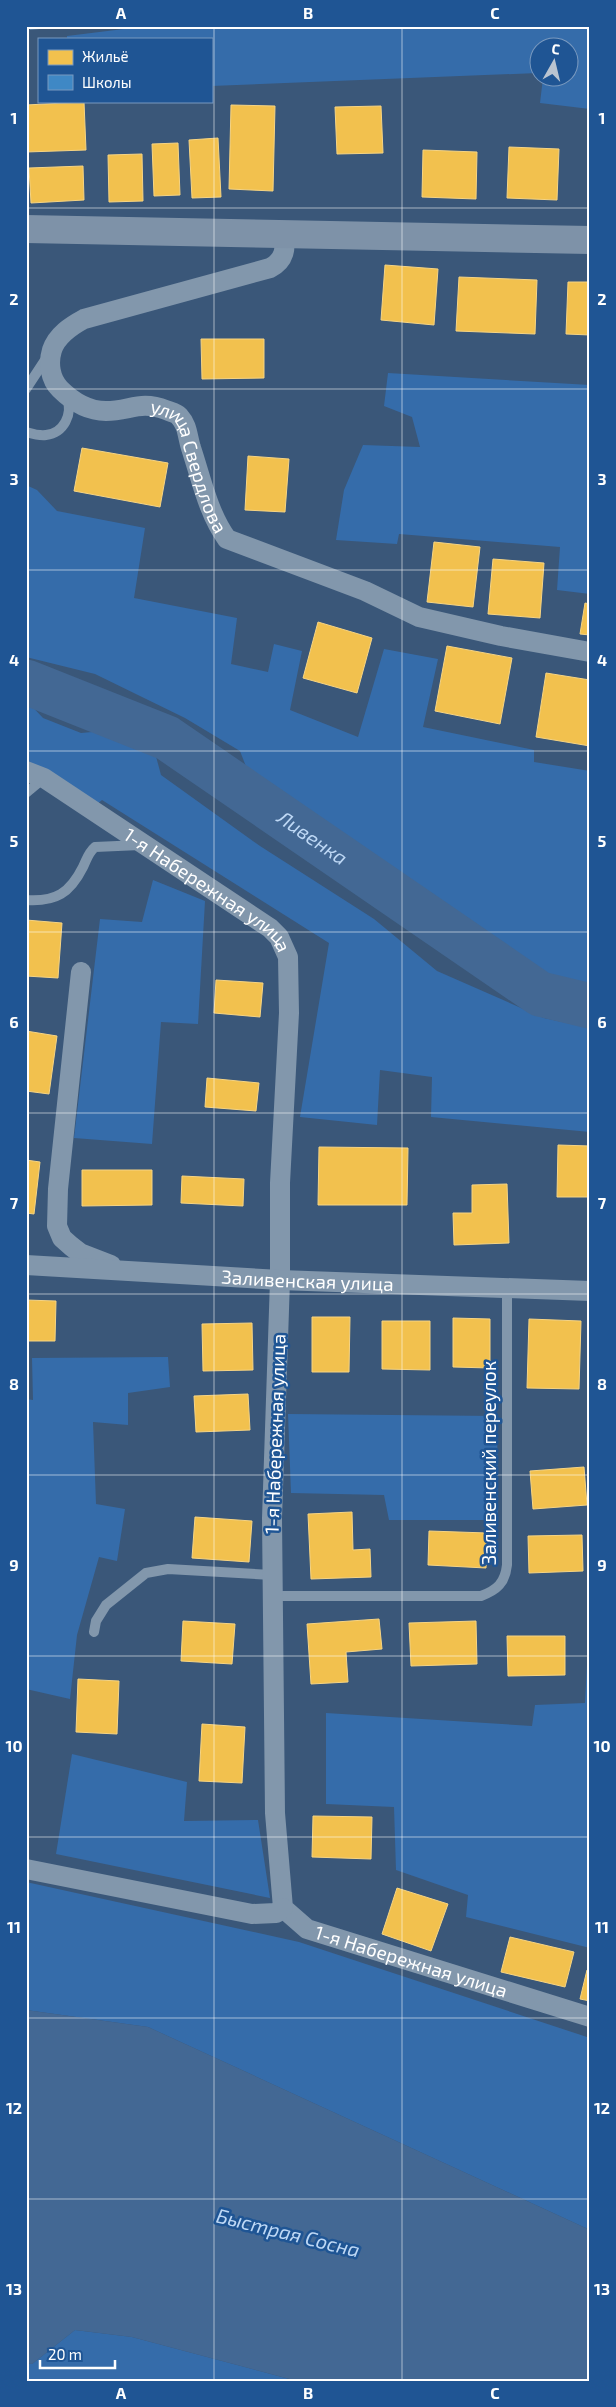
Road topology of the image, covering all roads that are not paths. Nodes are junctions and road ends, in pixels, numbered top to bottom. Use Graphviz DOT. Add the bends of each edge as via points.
graph roads {
  1 [pos="26,229"];
  2 [pos="281,234"];
  3 [pos="590,240"];
  4 [pos="57,339"];
  5 [pos="28,388"];
  6 [pos="61,391"];
  7 [pos="26,432"];
  8 [pos="590,652"];
  9 [pos="35,774"];
  10 [pos="26,793"];
  11 [pos="145,845"];
  12 [pos="26,900"];
  13 [pos="81,972"];
  14 [pos="26,1265"];
  15 [pos="127,1272"];
  16 [pos="280,1280"];
  17 [pos="507,1289"];
  18 [pos="590,1291"];
  19 [pos="272,1575"];
  20 [pos="273,1596"];
  21 [pos="94,1632"];
  22 [pos="26,1869"];
  23 [pos="283,1908"];
  24 [pos="590,2017"];
  1 -- 2 [label="main road"];
  2 -- 3 [label="main road"];
  2 -- 4 [label="street" via="285,241 284,254 270,268 84,319"];
  4 -- 5 [label="lane"];
  4 -- 6 [label="street" via="50,360"];
  5 -- 6 [label="lane" via="42,383"];
  6 -- 7 [label="lane" via="69,413 58,430 45,436"];
  6 -- 8 [label="street, улица Свердлова" via="80,404 105,411 141,405 177,414 186,425 215,523 227,539 365,591 419,617"];
  9 -- 10 [label="lane"];
  9 -- 11 [label="street, 1-я Набережная улица"];
  11 -- 12 [label="lane" via="95,846 67,890 50,900"];
  11 -- 16 [label="street, 1-я Набережная улица" via="270,928 286,952 289,1013 280,1183"];
  13 -- 15 [label="street" via="57,1226 62,1238 80,1253"];
  14 -- 15 [label="street, Заливенская улица"];
  15 -- 16 [label="street, Заливенская улица"];
  16 -- 17 [label="street, Заливенская улица"];
  16 -- 19 [label="street, 1-я Набережная улица"];
  17 -- 18 [label="street, Заливенская улица"];
  17 -- 20 [label="lane, Заливенский переулок" via="507,1565 502,1583 494,1591 481,1596"];
  19 -- 20 [label="street, 1-я Набережная улица"];
  19 -- 21 [label="lane" via="168,1570 146,1573 106,1605 96,1621"];
  20 -- 23 [label="street, 1-я Набережная улица" via="275,1813"];
  22 -- 23 [label="street" via="252,1914 276,1913"];
  23 -- 24 [label="street, 1-я Набережная улица" via="307,1929"];
}
